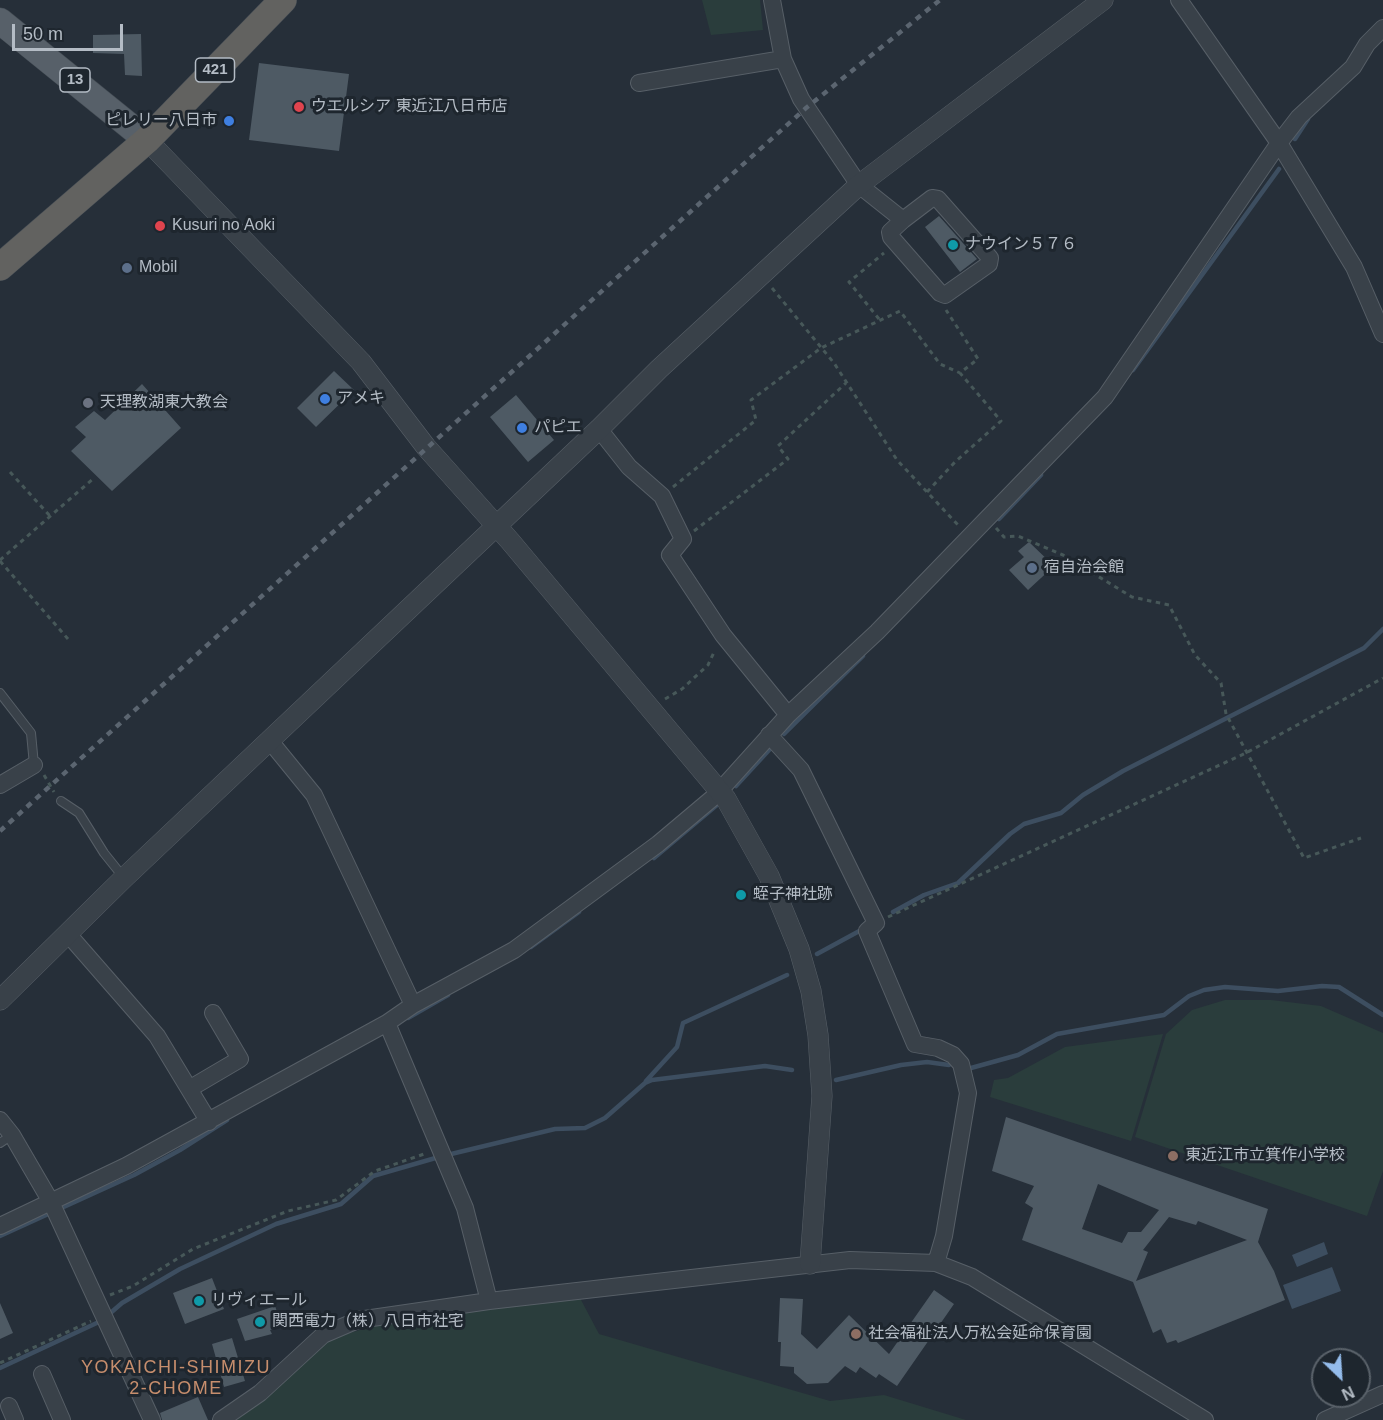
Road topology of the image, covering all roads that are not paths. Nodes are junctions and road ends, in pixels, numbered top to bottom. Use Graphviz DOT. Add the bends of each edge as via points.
graph roads {
  1 [pos="283,0"];
  2 [pos="772,0"];
  3 [pos="1179,0"];
  4 [pos="1091,4"];
  5 [pos="0,23"];
  6 [pos="1383,28"];
  7 [pos="783,59"];
  8 [pos="639,83"];
  9 [pos="147,140"];
  10 [pos="1279,142"];
  11 [pos="859,185"];
  12 [pos="903,220"];
  13 [pos="0,267"];
  14 [pos="1383,334"];
  15 [pos="599,429"];
  16 [pos="496,525"];
  17 [pos="0,693"];
  18 [pos="788,715"];
  19 [pos="769,735"];
  20 [pos="270,741"];
  21 [pos="34,765"];
  22 [pos="0,785"];
  23 [pos="720,790"];
  24 [pos="61,801"];
  25 [pos="124,878"];
  26 [pos="68,934"];
  27 [pos="0,1000"];
  28 [pos="413,1005"];
  29 [pos="213,1013"];
  30 [pos="387,1023"];
  31 [pos="189,1089"];
  32 [pos="0,1120"];
  33 [pos="209,1122"];
  34 [pos="6,1139"];
  35 [pos="51,1202"];
  36 [pos="0,1226"];
  37 [pos="936,1263"];
  38 [pos="810,1264"];
  39 [pos="489,1301"];
  40 [pos="42,1374"];
  41 [pos="1383,1394"];
  42 [pos="62,1420"];
  43 [pos="152,1420"];
  44 [pos="221,1420"];
  45 [pos="1205,1420"];
  46 [pos="1325,1420"];
  1 -- 9 [label="highway, 421"];
  2 -- 7 [label="street"];
  3 -- 10 [label="street"];
  4 -- 11 [label="street"];
  5 -- 9 [label="main road, 13"];
  6 -- 10 [label="street" via="1353,66 1299,117"];
  7 -- 8 [label="street"];
  7 -- 11 [label="street" via="806,108"];
  9 -- 13 [label="highway, 421"];
  9 -- 16 [label="street" via="361,362 426,447"];
  10 -- 14 [label="street" via="1354,267"];
  10 -- 18 [label="street" via="1105,397 877,632"];
  11 -- 12 [label="street"];
  11 -- 15 [label="street"];
  12 -- 12 [label="street" via="932,198 938,199 990,258 989,264 945,295 896,243 890,232"];
  15 -- 16 [label="street"];
  15 -- 18 [label="street" via="629,467 662,496 683,539 670,555 723,635"];
  16 -- 20 [label="street"];
  16 -- 23 [label="street"];
  17 -- 21 [label="lane" via="31,733"];
  18 -- 19 [label="street"];
  19 -- 23 [label="street"];
  19 -- 37 [label="street" via="801,770 876,922 867,932 915,1044 938,1047 961,1064 968,1093"];
  20 -- 25 [label="street"];
  20 -- 28 [label="street" via="314,795"];
  21 -- 22 [label="street"];
  23 -- 28 [label="street" via="658,844 514,950"];
  23 -- 38 [label="street" via="769,876 799,949 811,991 822,1096"];
  24 -- 25 [label="lane" via="80,813 104,854"];
  25 -- 26 [label="street"];
  26 -- 27 [label="street"];
  26 -- 31 [label="street" via="157,1036"];
  28 -- 30 [label="street"];
  29 -- 31 [label="street" via="240,1059"];
  30 -- 33 [label="street"];
  30 -- 39 [label="street" via="465,1208"];
  31 -- 33 [label="street"];
  32 -- 34 [label="street"];
  33 -- 35 [label="street"];
  34 -- 35 [label="street"];
  35 -- 36 [label="street"];
  35 -- 43 [label="street"];
  37 -- 38 [label="street" via="850,1260"];
  37 -- 45 [label="street" via="972,1277"];
  38 -- 39 [label="street"];
  39 -- 44 [label="street" via="357,1320 323,1335 260,1393"];
  40 -- 42 [label="street"];
  41 -- 46 [label="street"];
}
